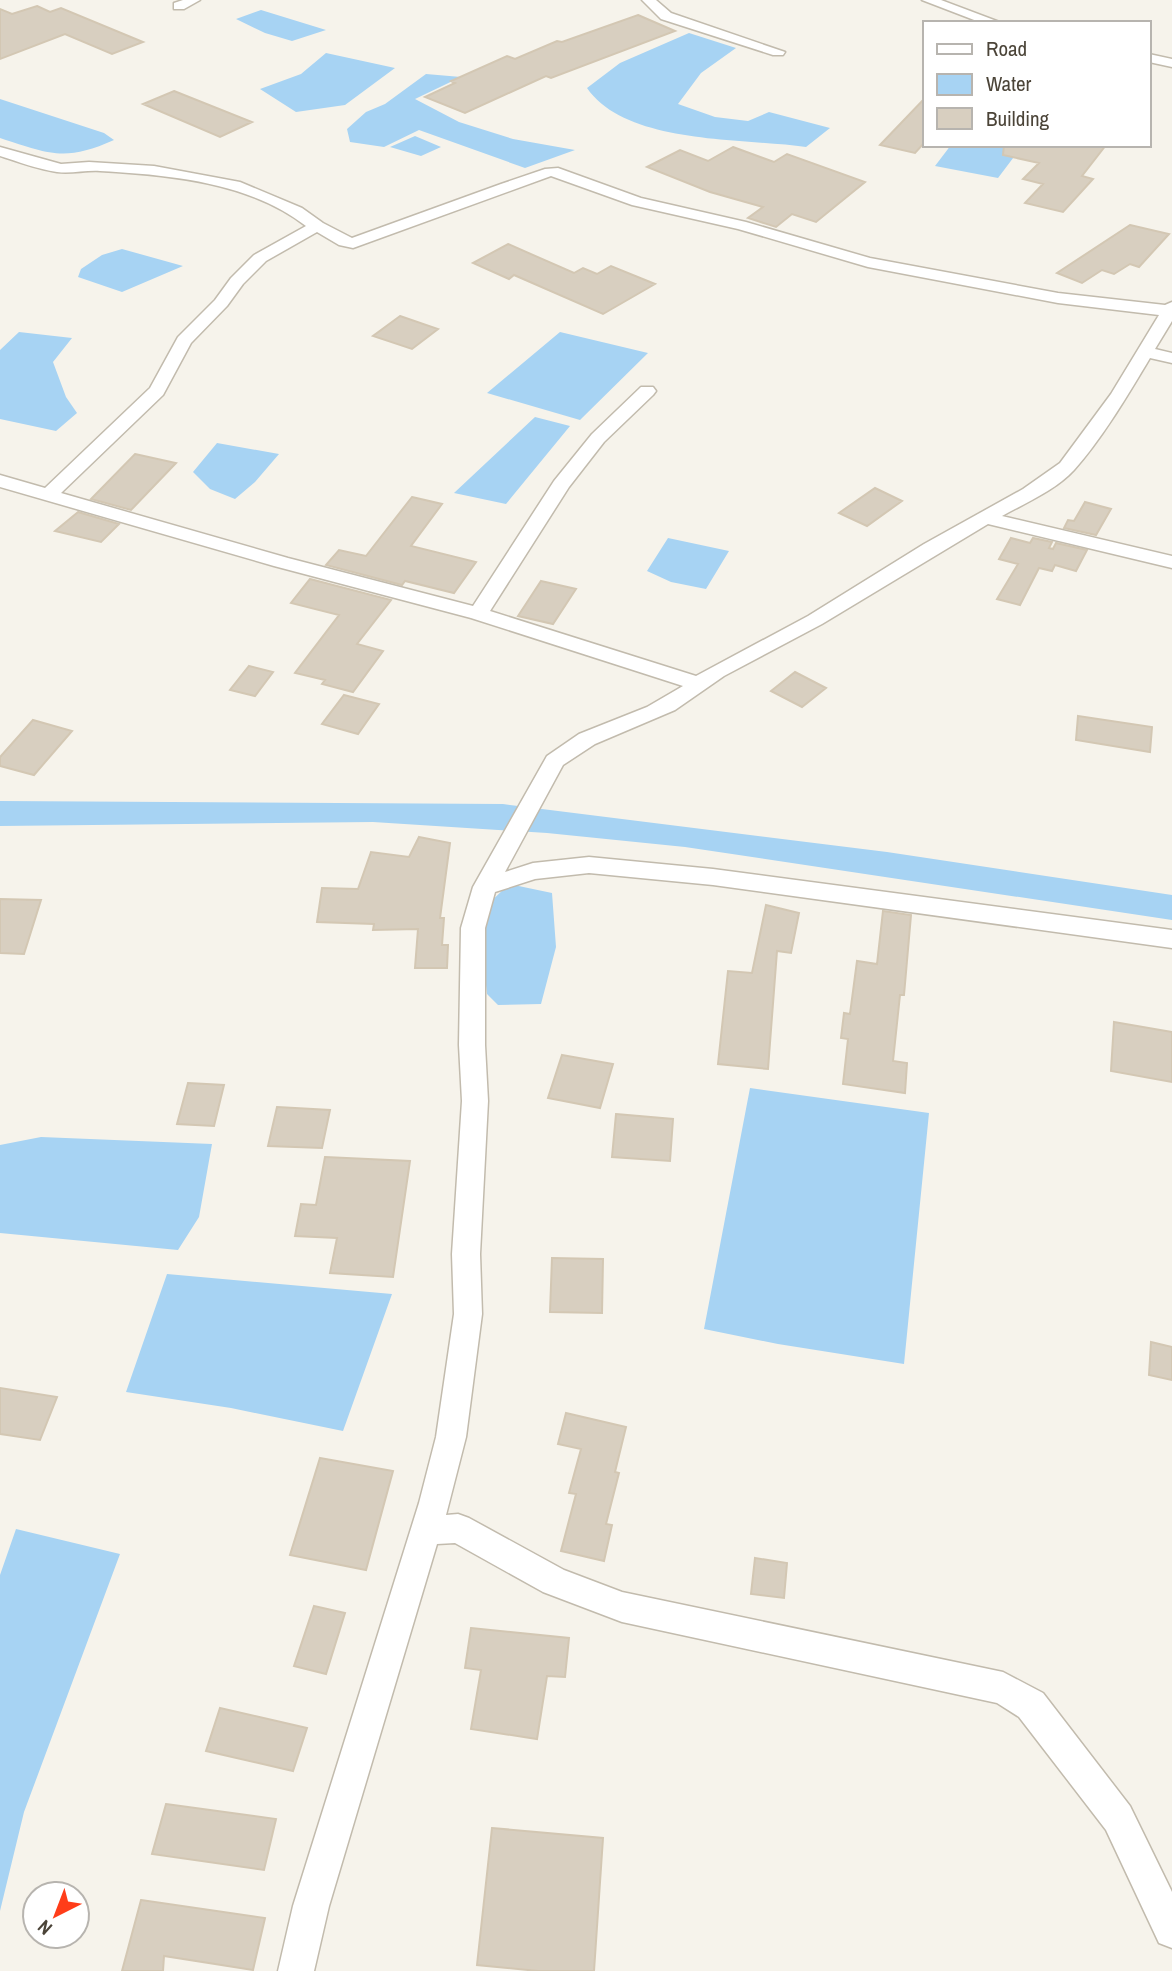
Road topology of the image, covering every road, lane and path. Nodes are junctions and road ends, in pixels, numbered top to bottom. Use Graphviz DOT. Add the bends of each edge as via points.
graph roads {
  1 [pos="194,0"];
  2 [pos="648,0"];
  3 [pos="928,0"];
  4 [pos="178,6"];
  5 [pos="990,21"];
  6 [pos="778,52"];
  7 [pos="1151,58"];
  8 [pos="1172,63"];
  9 [pos="0,150"];
  10 [pos="317,226"];
  11 [pos="1171,309"];
  12 [pos="1146,352"];
  13 [pos="1172,358"];
  14 [pos="647,391"];
  15 [pos="0,481"];
  16 [pos="49,494"];
  17 [pos="985,518"];
  18 [pos="1172,562"];
  19 [pos="478,614"];
  20 [pos="699,684"];
  21 [pos="485,887"];
  22 [pos="1172,939"];
  23 [pos="426,1531"];
  24 [pos="1172,1930"];
  25 [pos="296,1971"];
  1 -- 4 [label="street"];
  2 -- 6 [label="street" via="666,16"];
  3 -- 5 [label="street"];
  7 -- 8 [label="street"];
  9 -- 10 [label="street" via="61,168 154,170 234,185 297,211"];
  10 -- 11 [label="street" via="353,243 558,172 637,202 741,225 868,262 1058,298"];
  10 -- 16 [label="street" via="260,258 237,281 184,341 157,391"];
  11 -- 12 [label="street"];
  12 -- 13 [label="street"];
  12 -- 17 [label="street" via="1067,467"];
  14 -- 19 [label="street" via="598,438 562,485"];
  15 -- 16 [label="street"];
  16 -- 19 [label="street"];
  17 -- 18 [label="street"];
  17 -- 20 [label="street"];
  19 -- 20 [label="street"];
  20 -- 21 [label="street" via="647,715 567,750 555,761"];
  21 -- 22 [label="street" via="533,871 589,864"];
  21 -- 23 [label="street" via="473,928 475,1101 466,1254 468,1314 451,1437"];
  23 -- 24 [label="street" via="458,1528 554,1581 622,1607 1003,1688 1031,1705 1118,1818"];
  23 -- 25 [label="street"];
}
